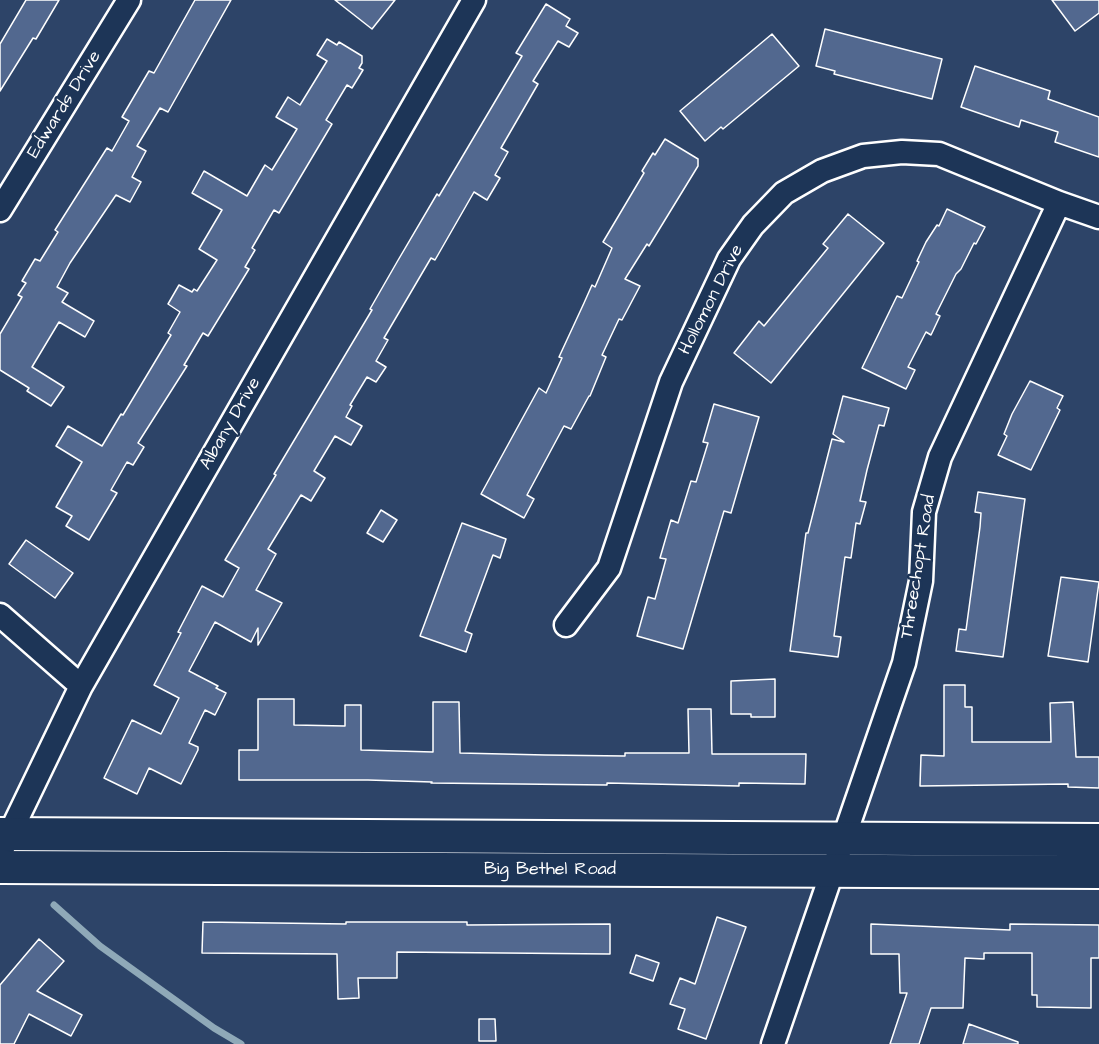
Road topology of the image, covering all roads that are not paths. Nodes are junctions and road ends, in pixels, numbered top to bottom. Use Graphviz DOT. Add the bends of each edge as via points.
graph roads {
  1 [pos="129,0"];
  2 [pos="474,0"];
  3 [pos="1059,203"];
  4 [pos="0,210"];
  5 [pos="1099,217"];
  6 [pos="0,615"];
  7 [pos="566,625"];
  8 [pos="81,686"];
  9 [pos="844,837"];
  10 [pos="1099,840"];
  11 [pos="3,841"];
  12 [pos="0,867"];
  13 [pos="832,872"];
  14 [pos="1099,872"];
  15 [pos="773,1044"];
  1 -- 4 [label="street, Edwards Drive"];
  2 -- 8 [label="street, Albany Drive"];
  3 -- 5 [label="street, Hollomon Drive"];
  3 -- 7 [label="street, Hollomon Drive" via="939,154 902,152 863,156 822,171 784,193 753,225 729,259 671,382 609,568"];
  3 -- 9 [label="street, Threechopt Road" via="940,457 924,512 921,581 904,663"];
  6 -- 8 [label="street"];
  8 -- 11 [label="street, Albany Drive"];
  9 -- 10 [label="main road, Big Bethel Road"];
  9 -- 11 [label="main road, Big Bethel Road"];
  9 -- 13 [label="street, Threechopt Road"];
  12 -- 13 [label="main road, Big Bethel Road"];
  13 -- 14 [label="main road, Big Bethel Road"];
  13 -- 15 [label="street, Threechopt Road"];
}
